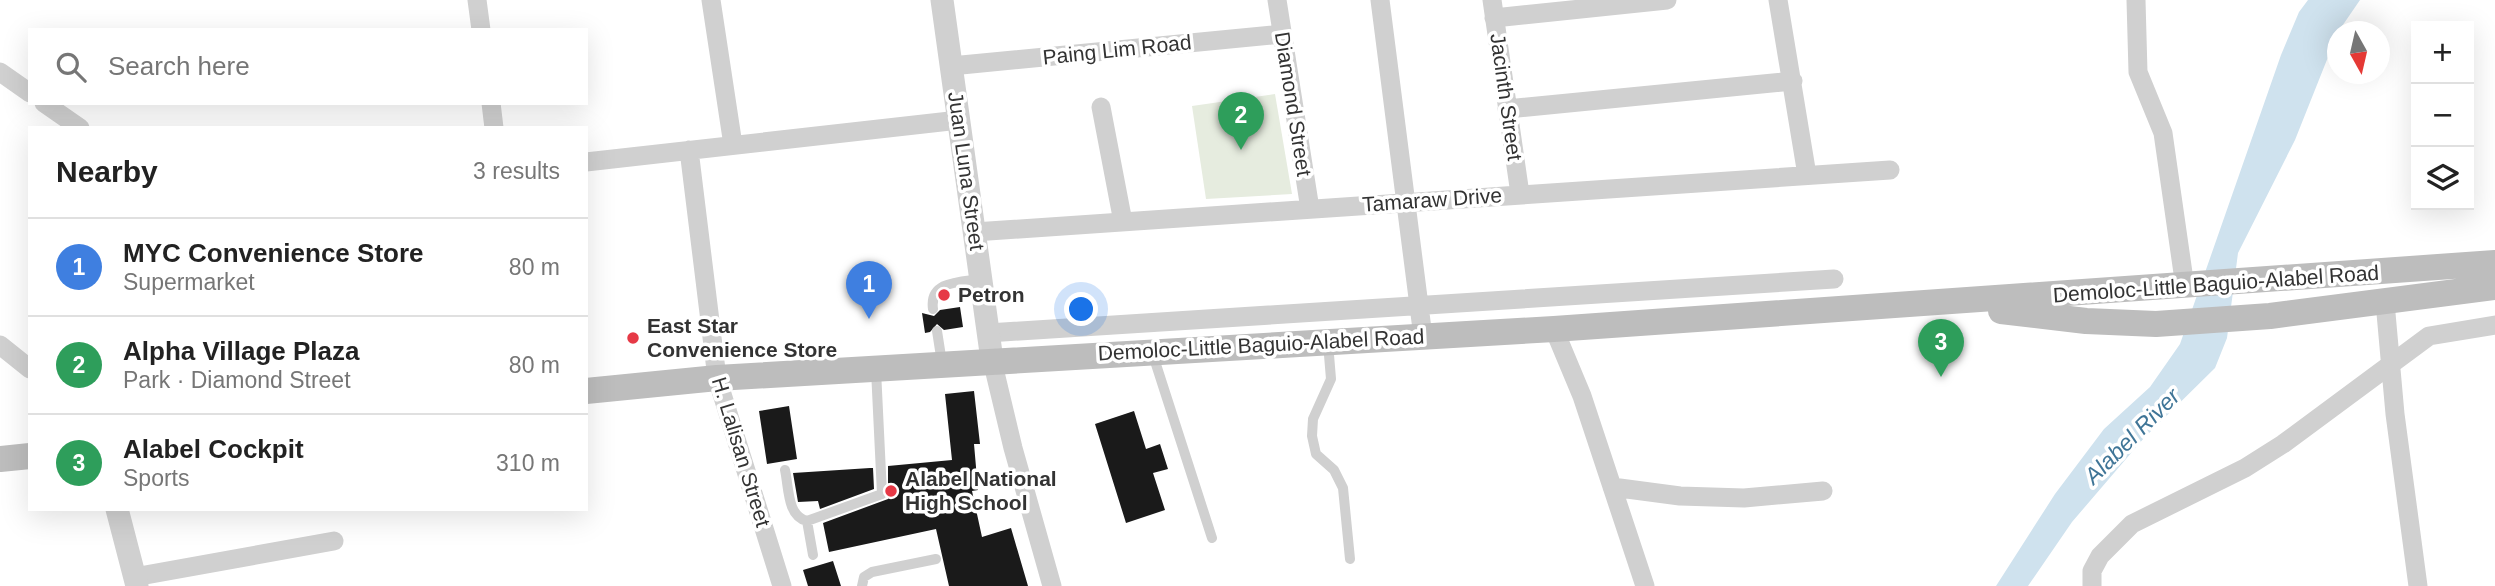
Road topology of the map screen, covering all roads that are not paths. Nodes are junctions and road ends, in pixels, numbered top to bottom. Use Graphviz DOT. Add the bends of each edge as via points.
graph roads {
  1 [pos="477,0"];
  2 [pos="711,0"];
  3 [pos="942,0"];
  4 [pos="1277,0"];
  5 [pos="1380,0"];
  6 [pos="1667,0"];
  7 [pos="1778,0"];
  8 [pos="2136,0"];
  9 [pos="1493,9"];
  10 [pos="481,28"];
  11 [pos="1282,34"];
  12 [pos="951,66"];
  13 [pos="0,72"];
  14 [pos="1793,81"];
  15 [pos="28,92"];
  16 [pos="47,105"];
  17 [pos="491,105"];
  18 [pos="1101,107"];
  19 [pos="1507,109"];
  20 [pos="959,120"];
  21 [pos="76,126"];
  22 [pos="494,126"];
  23 [pos="733,145"];
  24 [pos="689,150"];
  25 [pos="588,162"];
  26 [pos="1890,170"];
  27 [pos="1807,176"];
  28 [pos="1520,194"];
  29 [pos="1406,202"];
  30 [pos="1310,209"];
  31 [pos="1123,222"];
  32 [pos="974,232"];
  33 [pos="2495,263"];
  34 [pos="981,278"];
  35 [pos="1834,279"];
  36 [pos="2189,287"];
  37 [pos="2495,287"];
  38 [pos="2385,302"];
  39 [pos="1937,303"];
  40 [pos="1419,304"];
  41 [pos="933,309"];
  42 [pos="2495,324"];
  43 [pos="1554,329"];
  44 [pos="937,331"];
  45 [pos="988,333"];
  46 [pos="1423,337"];
  47 [pos="1328,341"];
  48 [pos="0,345"];
  49 [pos="1151,351"];
  50 [pos="992,360"];
  51 [pos="942,363"];
  52 [pos="2390,364"];
  53 [pos="28,367"];
  54 [pos="876,369"];
  55 [pos="717,377"];
  56 [pos="588,391"];
  57 [pos="28,456"];
  58 [pos="0,459"];
  59 [pos="785,470"];
  60 [pos="1612,487"];
  61 [pos="1823,491"];
  62 [pos="118,511"];
  63 [pos="807,521"];
  64 [pos="1212,538"];
  65 [pos="334,541"];
  66 [pos="813,555"];
  67 [pos="936,559"];
  68 [pos="1350,559"];
  69 [pos="136,581"];
  70 [pos="782,586"];
  71 [pos="862,586"];
  72 [pos="1052,586"];
  73 [pos="1645,586"];
  74 [pos="2092,586"];
  75 [pos="2418,586"];
  1 -- 10 [label="street"];
  2 -- 23 [label="street"];
  3 -- 12 [label="street, Juan Luna Street"];
  4 -- 11 [label="street, Diamond Street"];
  5 -- 29 [label="street"];
  6 -- 9 [label="street"];
  7 -- 14 [label="street"];
  8 -- 36 [label="street" via="2138,72 2163,133"];
  9 -- 19 [label="street, Jacinth Street"];
  11 -- 12 [label="street, Paing Lim Road"];
  11 -- 30 [label="street, Diamond Street"];
  12 -- 20 [label="street, Juan Luna Street"];
  13 -- 15 [label="street"];
  14 -- 19 [label="street"];
  14 -- 27 [label="street"];
  16 -- 21 [label="street"];
  17 -- 22 [label="street"];
  18 -- 31 [label="street"];
  19 -- 28 [label="street, Jacinth Street"];
  20 -- 23 [label="street"];
  20 -- 32 [label="street, Juan Luna Street"];
  23 -- 24 [label="street"];
  24 -- 25 [label="street"];
  24 -- 55 [label="street, H. Lalisan Street"];
  26 -- 27 [label="street, Tamaraw Drive"];
  27 -- 28 [label="street, Tamaraw Drive"];
  28 -- 29 [label="street, Tamaraw Drive"];
  29 -- 30 [label="street, Tamaraw Drive"];
  29 -- 40 [label="street"];
  30 -- 31 [label="street, Tamaraw Drive"];
  31 -- 32 [label="street, Tamaraw Drive"];
  32 -- 34 [label="street, Juan Luna Street"];
  33 -- 36 [label="main road, Demoloc-Little Baguio-Alabel Road"];
  34 -- 41 [label="lane" via="946,284 936,291"];
  34 -- 45 [label="street, Juan Luna Street"];
  35 -- 40 [label="street"];
  36 -- 39 [label="main road, Demoloc-Little Baguio-Alabel Road"];
  37 -- 38 [label="main road, Demoloc-Little Baguio-Alabel Road"];
  38 -- 39 [label="main road, Demoloc-Little Baguio-Alabel Road" via="2173,323 2086,321"];
  38 -- 52 [label="street"];
  39 -- 43 [label="main road, Demoloc-Little Baguio-Alabel Road"];
  40 -- 45 [label="street"];
  40 -- 46 [label="street"];
  42 -- 52 [label="street" via="2429,336"];
  43 -- 46 [label="main road, Demoloc-Little Baguio-Alabel Road"];
  43 -- 60 [label="street"];
  44 -- 51 [label="lane"];
  45 -- 50 [label="street, Juan Luna Street"];
  46 -- 47 [label="main road, Demoloc-Little Baguio-Alabel Road"];
  47 -- 49 [label="main road, Demoloc-Little Baguio-Alabel Road"];
  47 -- 68 [label="lane" via="1331,379 1312,436 1316,454 1334,470 1343,488"];
  48 -- 53 [label="street"];
  49 -- 50 [label="main road, Demoloc-Little Baguio-Alabel Road"];
  49 -- 64 [label="lane"];
  50 -- 51 [label="main road, Demoloc-Little Baguio-Alabel Road"];
  50 -- 72 [label="street, Juan Luna Street"];
  51 -- 54 [label="main road, Demoloc-Little Baguio-Alabel Road"];
  52 -- 74 [label="street" via="2245,468 2132,524 2100,556 2092,571"];
  52 -- 75 [label="street"];
  54 -- 55 [label="main road, Demoloc-Little Baguio-Alabel Road"];
  54 -- 63 [label="lane" via="882,494"];
  55 -- 56 [label="main road, Demoloc-Little Baguio-Alabel Road"];
  55 -- 70 [label="street, H. Lalisan Street"];
  57 -- 58 [label="main road"];
  59 -- 63 [label="lane" via="793,512"];
  60 -- 61 [label="street" via="1744,498"];
  60 -- 73 [label="street"];
  62 -- 69 [label="street"];
  63 -- 66 [label="lane"];
  65 -- 69 [label="street"];
  67 -- 71 [label="lane" via="872,572 864,577"];
}
